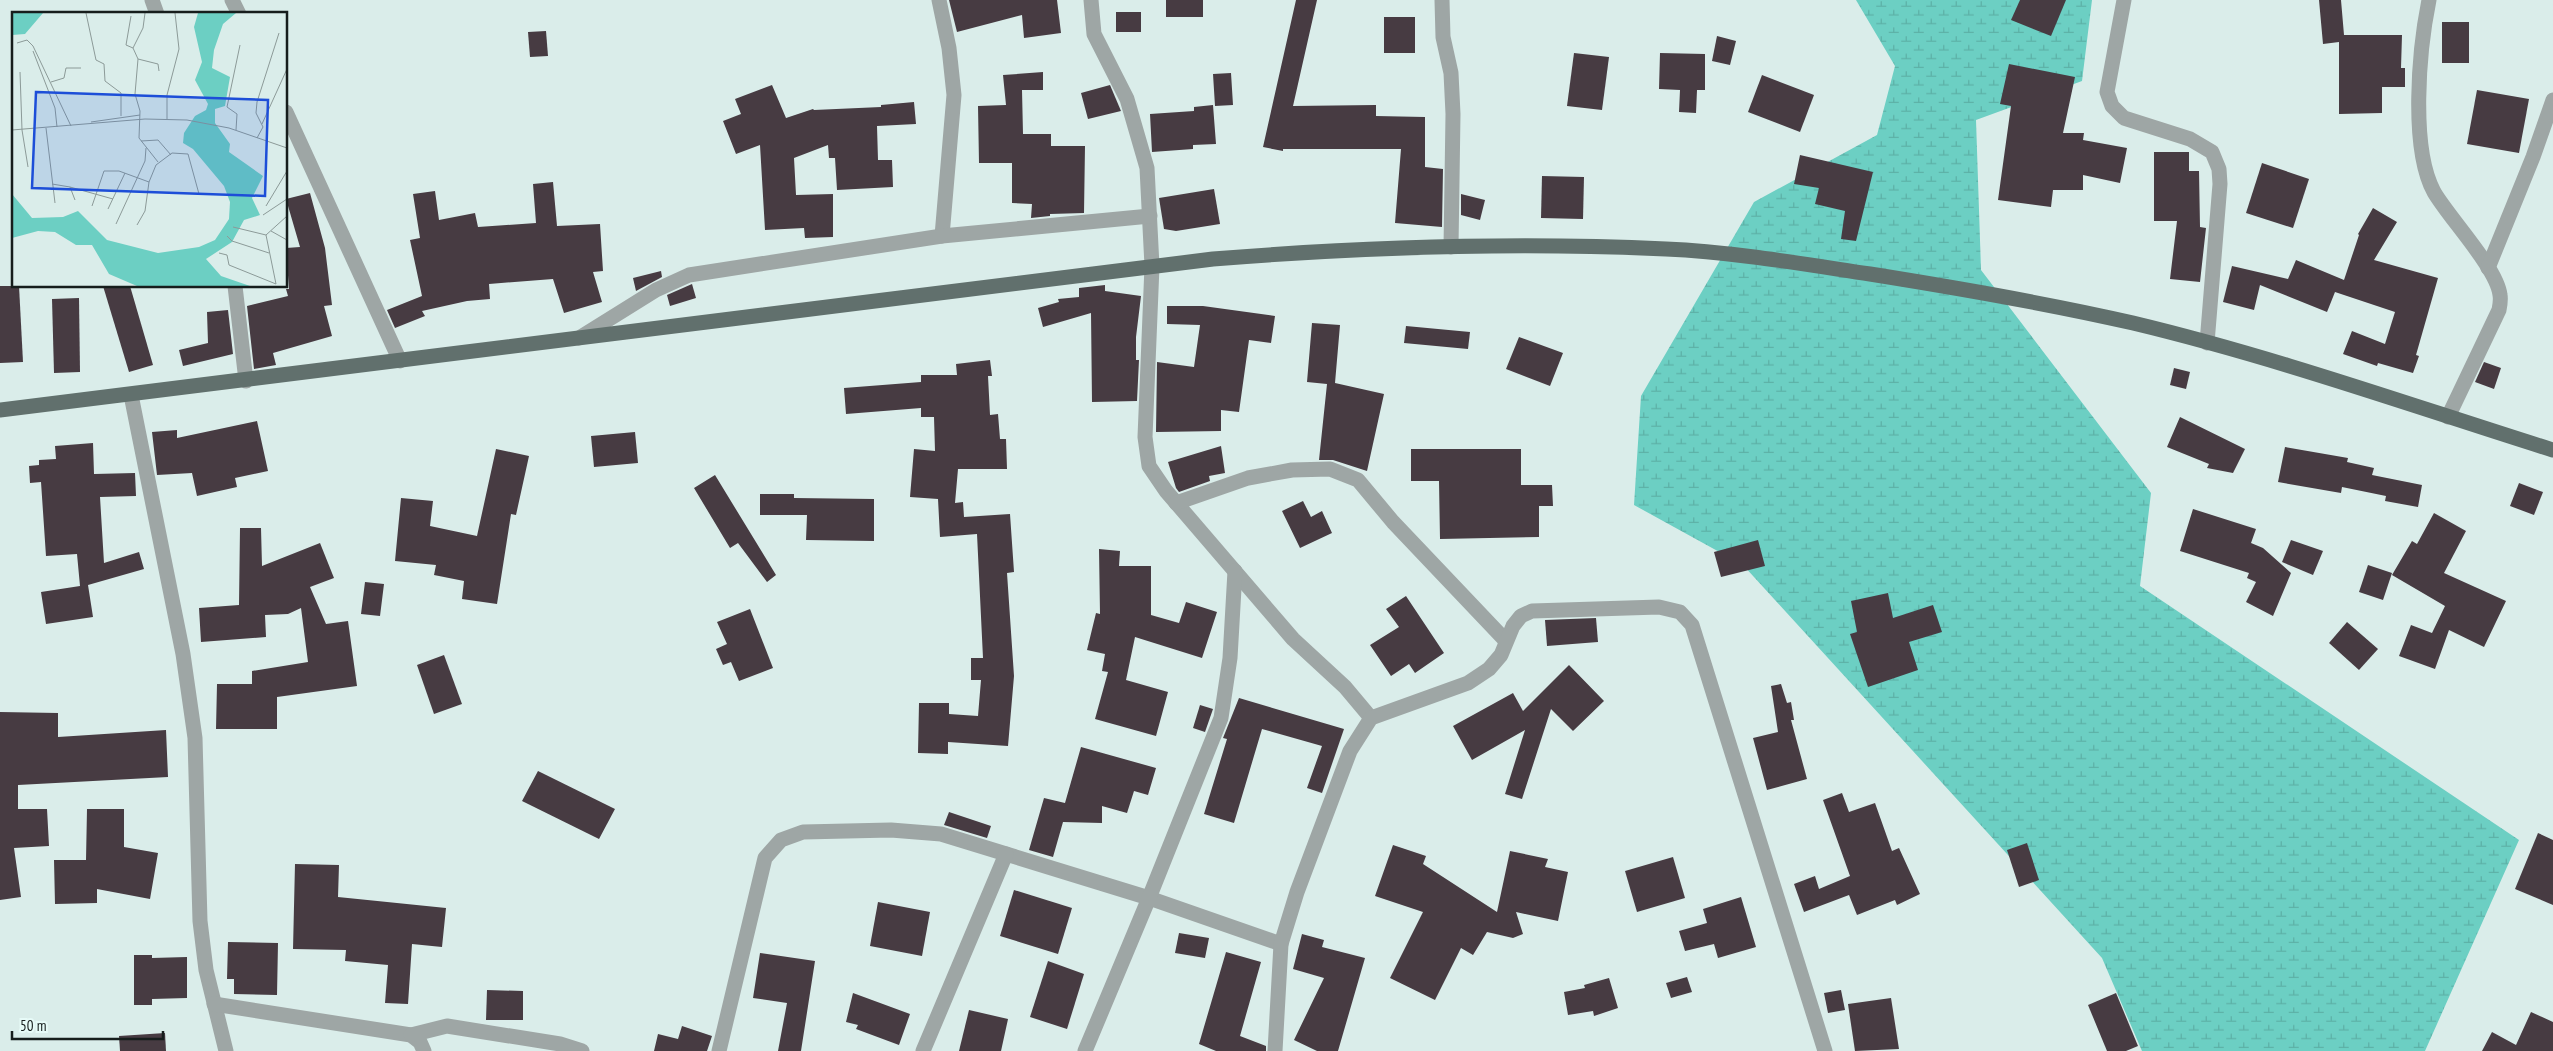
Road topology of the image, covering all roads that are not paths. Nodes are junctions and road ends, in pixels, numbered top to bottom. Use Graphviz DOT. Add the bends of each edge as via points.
graph roads {
  1 [pos="152,0"];
  2 [pos="232,0"];
  3 [pos="939,0"];
  4 [pos="1091,0"];
  5 [pos="1442,0"];
  6 [pos="2124,0"];
  7 [pos="2429,0"];
  8 [pos="156,12"];
  9 [pos="238,12"];
  10 [pos="2553,100"];
  11 [pos="288,116"];
  12 [pos="1150,216"];
  13 [pos="942,236"];
  14 [pos="1451,247"];
  15 [pos="1152,266"];
  16 [pos="2488,268"];
  17 [pos="235,288"];
  18 [pos="578,338"];
  19 [pos="2208,343"];
  20 [pos="400,361"];
  21 [pos="246,381"];
  22 [pos="131,395"];
  23 [pos="0,410"];
  24 [pos="2448,417"];
  25 [pos="2553,450"];
  26 [pos="1176,503"];
  27 [pos="1235,571"];
  28 [pos="1506,641"];
  29 [pos="1371,718"];
  30 [pos="1006,854"];
  31 [pos="1149,898"];
  32 [pos="1281,944"];
  33 [pos="214,1004"];
  34 [pos="411,1035"];
  35 [pos="226,1051"];
  36 [pos="424,1051"];
  37 [pos="582,1051"];
  38 [pos="719,1051"];
  39 [pos="923,1051"];
  40 [pos="1085,1051"];
  41 [pos="1275,1051"];
  42 [pos="1825,1051"];
  1 -- 8 [label="street"];
  2 -- 9 [label="street"];
  3 -- 13 [label="street" via="950,48 954,95"];
  4 -- 12 [label="street" via="1094,34 1126,99 1137,131 1147,168"];
  5 -- 14 [label="street" via="1443,37 1451,73 1454,114"];
  6 -- 19 [label="street" via="2107,92 2112,106 2124,118 2190,139 2212,152 2219,169"];
  7 -- 16 [label="street" via="2424,22 2420,148 2434,192"];
  10 -- 16 [label="street"];
  11 -- 20 [label="street"];
  12 -- 13 [label="street"];
  12 -- 15 [label="street"];
  13 -- 18 [label="street" via="689,276 656,290"];
  14 -- 15 [label="main road" via="1329,250"];
  14 -- 19 [label="main road" via="1668,249 1812,265 2010,296"];
  15 -- 18 [label="main road"];
  15 -- 26 [label="street" via="1145,437 1149,466"];
  16 -- 24 [label="street" via="2500,294 2499,310"];
  17 -- 21 [label="street"];
  18 -- 20 [label="main road"];
  19 -- 24 [label="main road" via="2271,359"];
  20 -- 21 [label="main road"];
  21 -- 22 [label="main road"];
  22 -- 23 [label="main road"];
  22 -- 33 [label="street" via="183,654 192,720 200,921"];
  24 -- 25 [label="main road"];
  26 -- 27 [label="street"];
  26 -- 28 [label="street" via="1248,478 1292,470 1330,469 1358,480 1393,522"];
  27 -- 29 [label="street" via="1293,639 1345,687"];
  27 -- 31 [label="street" via="1230,658 1221,718"];
  28 -- 29 [label="street" via="1501,656 1468,683"];
  28 -- 42 [label="street" via="1521,616 1532,611 1659,607 1680,612 1692,625"];
  29 -- 32 [label="street" via="1350,750"];
  30 -- 31 [label="street"];
  30 -- 38 [label="street" via="941,834 891,830 803,832 781,840 765,858"];
  30 -- 39 [label="street"];
  31 -- 32 [label="street"];
  31 -- 40 [label="street"];
  32 -- 41 [label="street"];
  33 -- 34 [label="street"];
  33 -- 35 [label="street"];
  34 -- 36 [label="street" via="420,1042"];
  34 -- 37 [label="street" via="447,1026 560,1044"];
}
